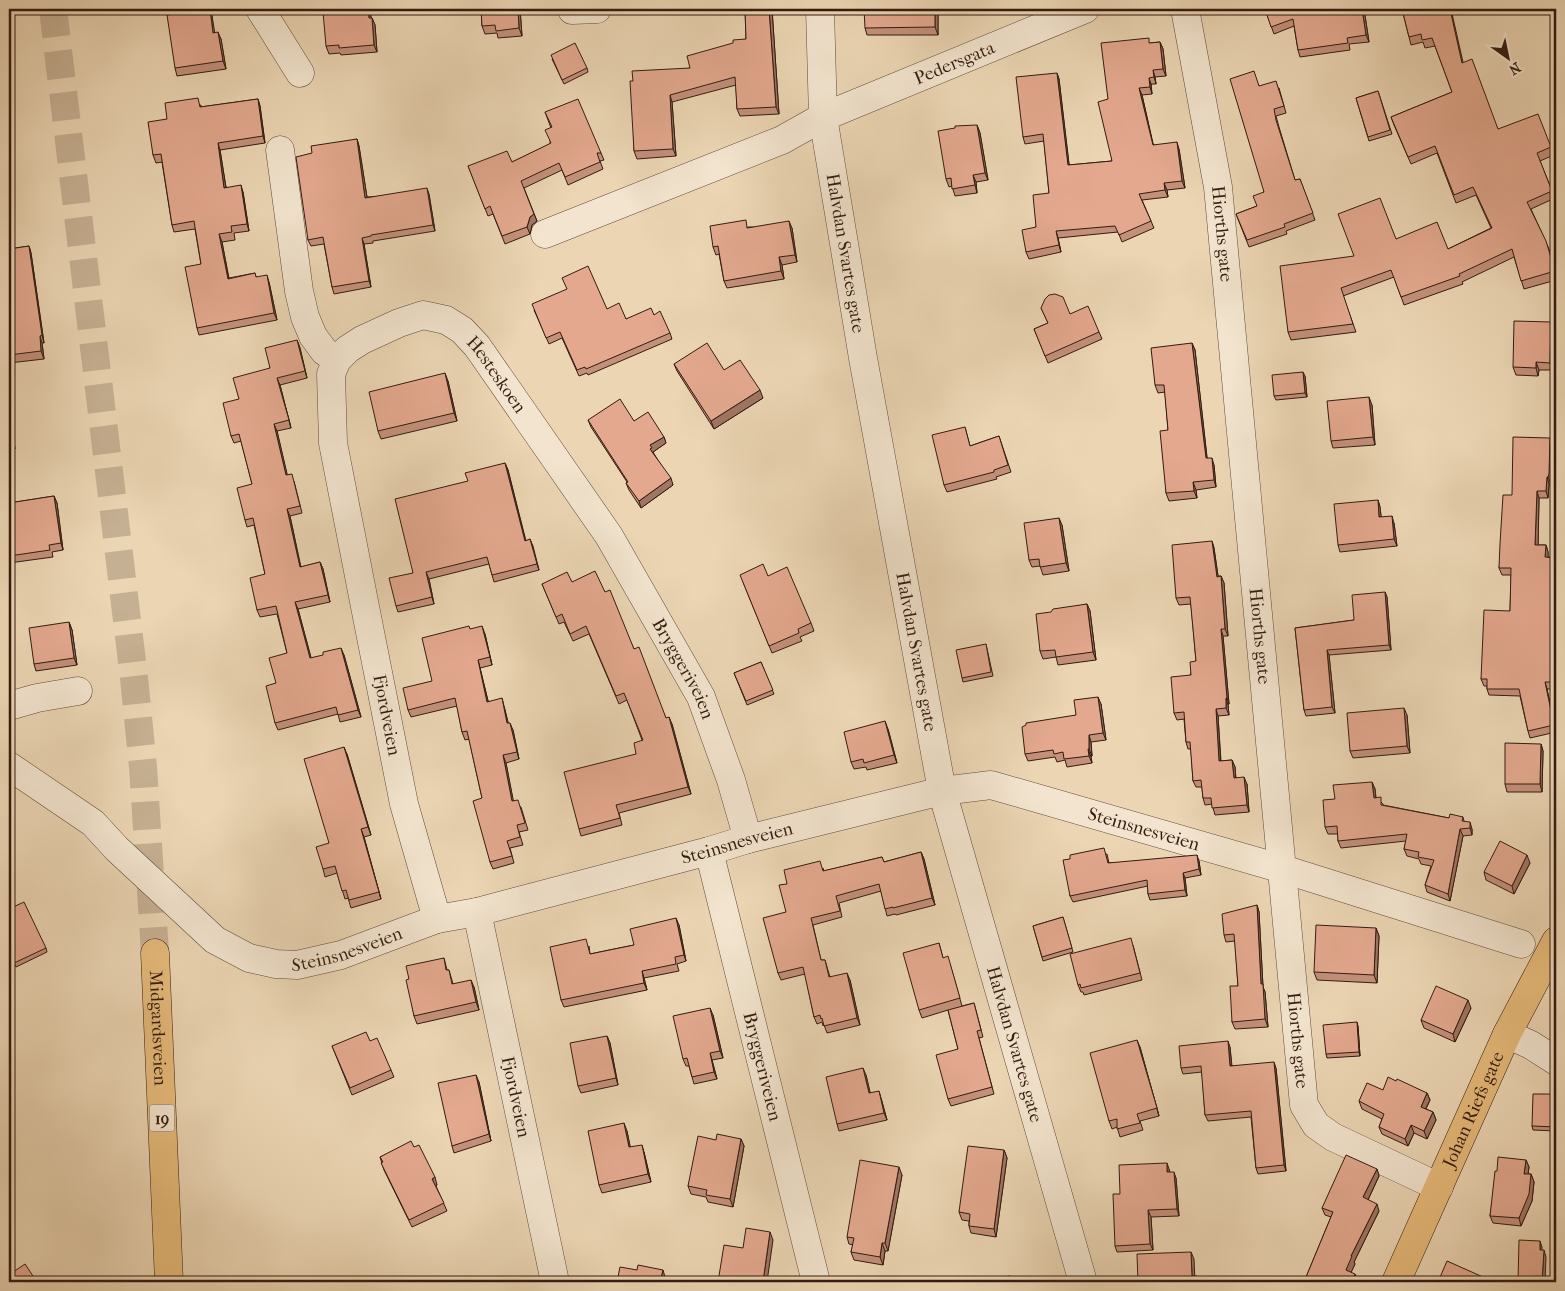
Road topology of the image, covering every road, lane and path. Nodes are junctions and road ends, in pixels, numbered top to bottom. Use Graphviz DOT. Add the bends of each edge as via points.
graph roads {
  1 [pos="260,9"];
  2 [pos="820,9"];
  3 [pos="1085,9"];
  4 [pos="1185,9"];
  5 [pos="300,72"];
  6 [pos="823,117"];
  7 [pos="280,150"];
  8 [pos="545,234"];
  9 [pos="337,360"];
  10 [pos="608,536"];
  11 [pos="78,691"];
  12 [pos="9,706"];
  13 [pos="9,766"];
  14 [pos="942,791"];
  15 [pos="748,839"];
  16 [pos="709,851"];
  17 [pos="1283,869"];
  18 [pos="477,912"];
  19 [pos="437,919"];
  20 [pos="1556,941"];
  21 [pos="1521,944"];
  22 [pos="156,953"];
  23 [pos="1507,1034"];
  24 [pos="1556,1061"];
  25 [pos="1440,1187"];
  26 [pos="169,1282"];
  27 [pos="555,1282"];
  28 [pos="816,1282"];
  29 [pos="1083,1282"];
  30 [pos="1396,1282"];
  1 -- 5 [label="street"];
  2 -- 6 [label="street, Halvdan Svartes gate"];
  3 -- 6 [label="street, Pedersgata"];
  4 -- 17 [label="street, Hiorths gate" via="1218,187"];
  6 -- 8 [label="street, Pedersgata" via="782,140"];
  6 -- 14 [label="street, Halvdan Svartes gate" via="862,358"];
  7 -- 9 [label="street" via="305,316 324,352"];
  9 -- 10 [label="street, Hesteskoen" via="362,340 423,316 446,320 462,330 477,346"];
  9 -- 19 [label="street, Fjordveien" via="330,374 333,443 404,804"];
  10 -- 15 [label="street, Bryggeriveien" via="701,697"];
  11 -- 12 [label="street"];
  13 -- 19 [label="street, Steinsnesveien" via="93,823 215,940 248,958 297,965 341,955"];
  14 -- 15 [label="street, Steinsnesveien"];
  14 -- 17 [label="street, Steinsnesveien" via="991,785"];
  14 -- 29 [label="street, Halvdan Svartes gate"];
  15 -- 16 [label="street, Steinsnesveien"];
  16 -- 18 [label="street, Steinsnesveien"];
  16 -- 28 [label="street, Bryggeriveien"];
  17 -- 21 [label="street, Steinsnesveien"];
  17 -- 25 [label="street, Hiorths gate" via="1304,1106 1316,1125 1333,1138"];
  18 -- 19 [label="street, Steinsnesveien"];
  18 -- 27 [label="street, Fjordveien"];
  20 -- 23 [label="main road, Johan Riefs gate"];
  22 -- 26 [label="main road, Midgardsveien / 19"];
  23 -- 24 [label="street"];
  23 -- 25 [label="main road, Johan Riefs gate"];
  25 -- 30 [label="main road, Johan Riefs gate"];
}
